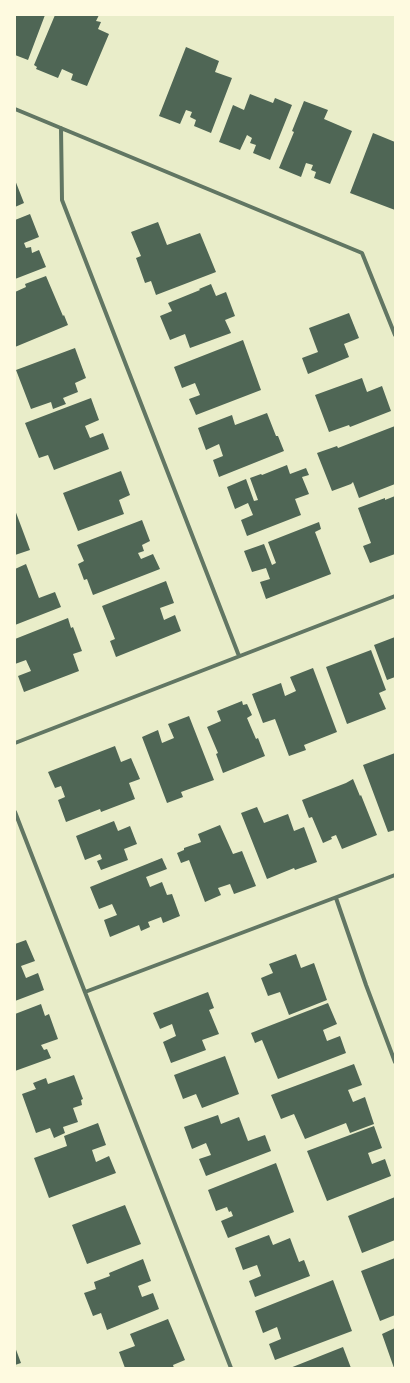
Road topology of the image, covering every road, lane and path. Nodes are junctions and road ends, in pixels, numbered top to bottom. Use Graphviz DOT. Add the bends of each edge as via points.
graph roads {
  1 [pos="15,110"];
  2 [pos="61,128"];
  3 [pos="395,335"];
  4 [pos="395,596"];
  5 [pos="239,656"];
  6 [pos="15,743"];
  7 [pos="15,812"];
  8 [pos="395,876"];
  9 [pos="336,898"];
  10 [pos="85,992"];
  11 [pos="395,1062"];
  12 [pos="231,1368"];
  1 -- 2 [label="street"];
  2 -- 3 [label="street" via="362,253"];
  2 -- 5 [label="street" via="62,200"];
  4 -- 5 [label="street"];
  5 -- 6 [label="street"];
  7 -- 10 [label="street"];
  8 -- 9 [label="street"];
  9 -- 10 [label="street"];
  9 -- 11 [label="street"];
  10 -- 12 [label="street"];
}
